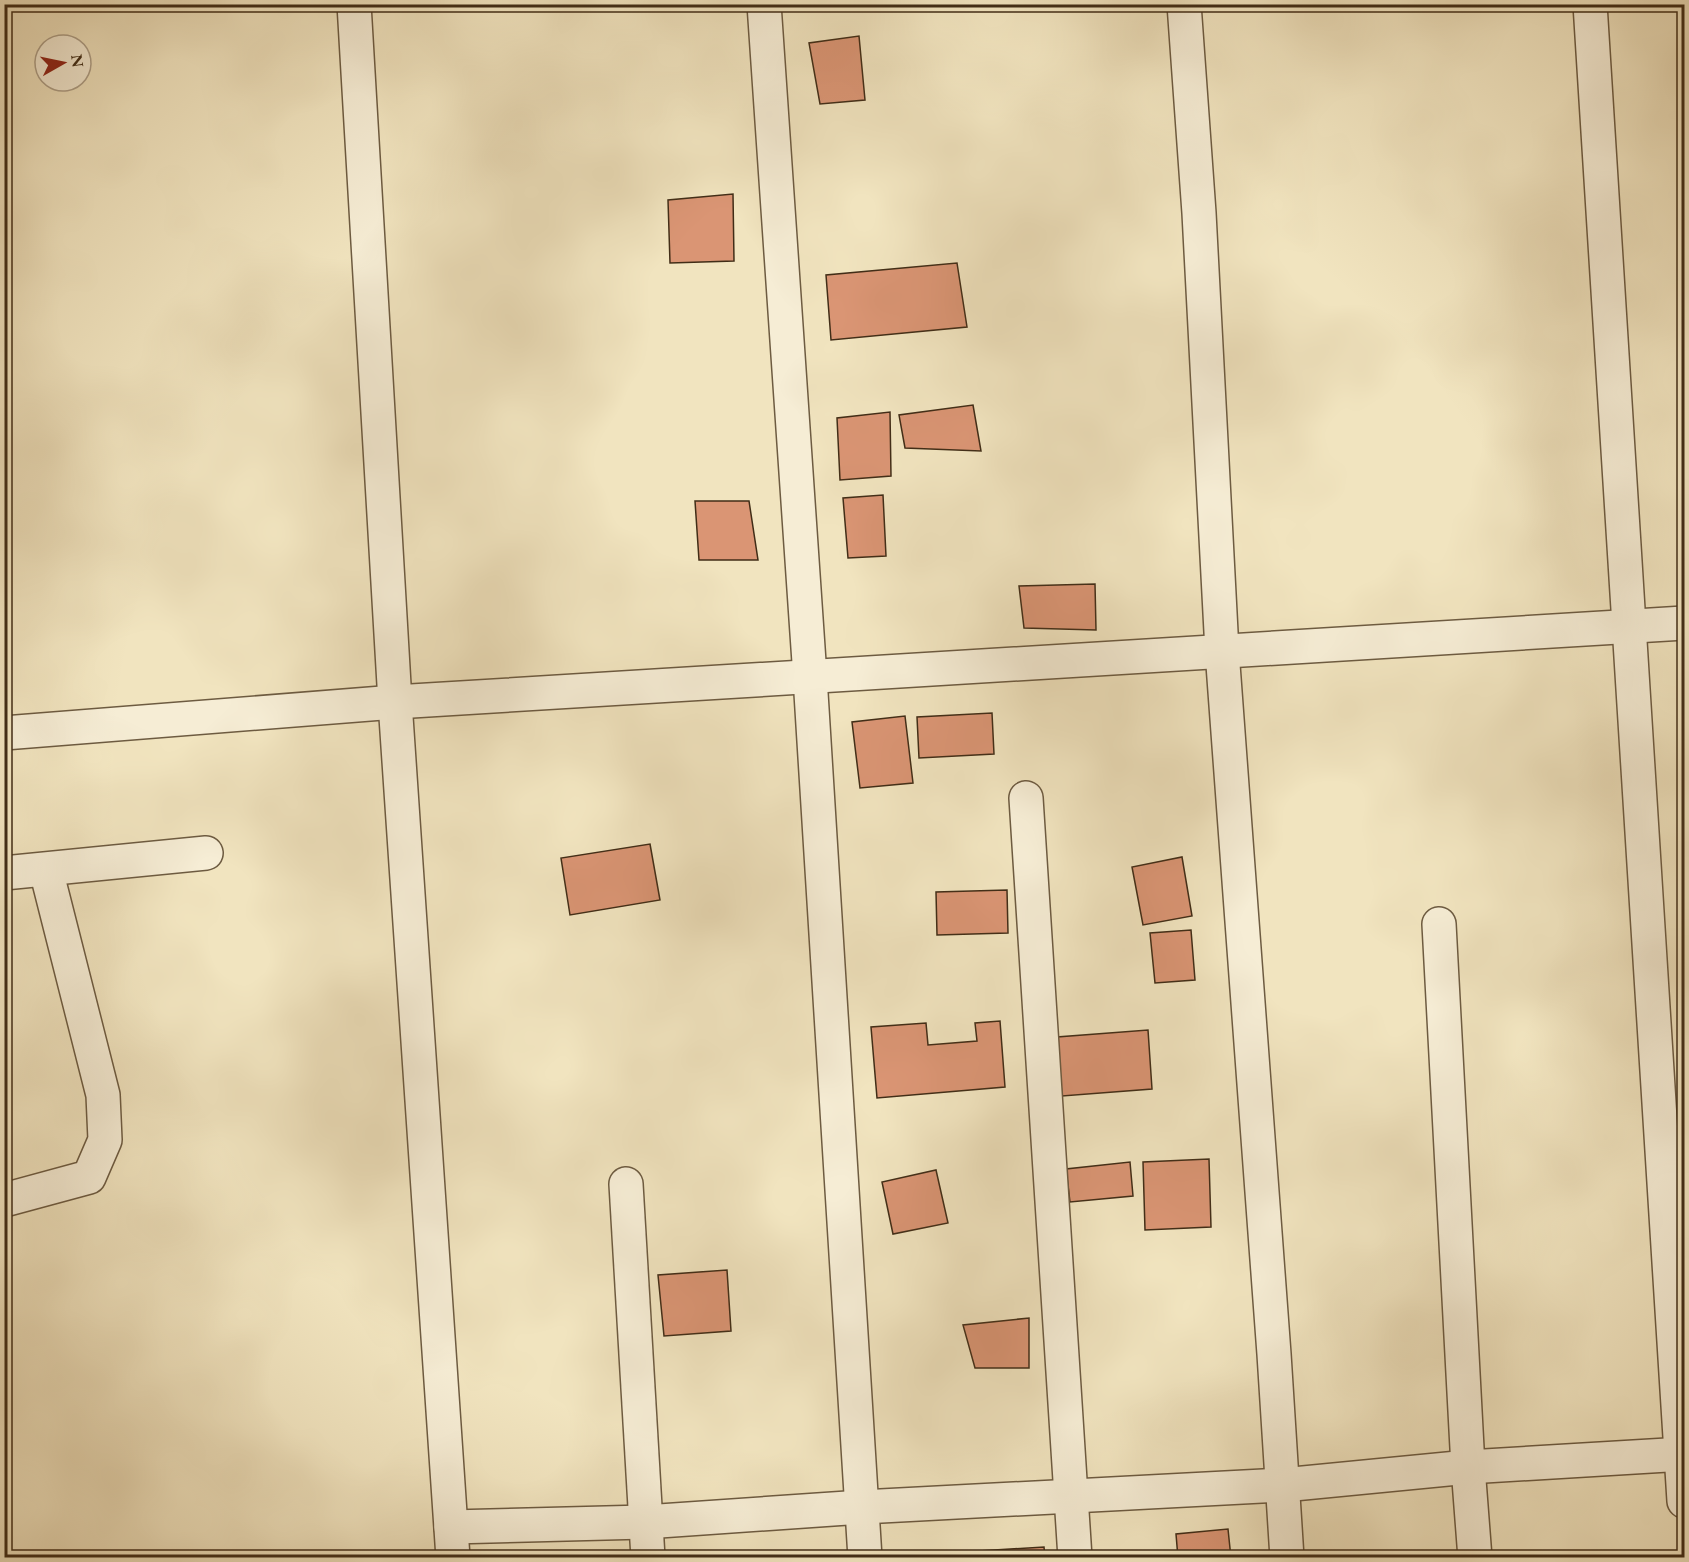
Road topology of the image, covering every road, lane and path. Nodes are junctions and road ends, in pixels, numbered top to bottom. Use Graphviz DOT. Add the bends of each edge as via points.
graph roads {
  1 [pos="354,4"];
  2 [pos="764,4"];
  3 [pos="1184,4"];
  4 [pos="1590,4"];
  5 [pos="1684,623"];
  6 [pos="1629,626"];
  7 [pos="1222,651"];
  8 [pos="810,677"];
  9 [pos="395,702"];
  10 [pos="4,733"];
  11 [pos="1026,798"];
  12 [pos="206,853"];
  13 [pos="46,870"];
  14 [pos="4,873"];
  15 [pos="1439,924"];
  16 [pos="626,1184"];
  17 [pos="4,1200"];
  18 [pos="1683,1454"];
  19 [pos="1468,1467"];
  20 [pos="1283,1485"];
  21 [pos="1072,1497"];
  22 [pos="1684,1501"];
  23 [pos="862,1507"];
  24 [pos="645,1522"];
  25 [pos="452,1542"];
  26 [pos="648,1557"];
  27 [pos="865,1557"];
  28 [pos="1076,1557"];
  29 [pos="1287,1557"];
  30 [pos="1475,1557"];
  1 -- 9 [label="street"];
  2 -- 8 [label="street"];
  3 -- 7 [label="street"];
  4 -- 6 [label="street"];
  5 -- 6 [label="street"];
  6 -- 7 [label="street"];
  6 -- 18 [label="street"];
  7 -- 8 [label="street"];
  7 -- 20 [label="street"];
  8 -- 9 [label="street"];
  8 -- 23 [label="street"];
  9 -- 10 [label="street"];
  9 -- 25 [label="street"];
  11 -- 21 [label="street"];
  12 -- 13 [label="street"];
  13 -- 14 [label="street"];
  13 -- 17 [label="street" via="103,1095 105,1140 89,1177"];
  15 -- 19 [label="street"];
  16 -- 24 [label="street"];
  18 -- 19 [label="street"];
  18 -- 22 [label="street"];
  19 -- 20 [label="street"];
  19 -- 30 [label="street"];
  20 -- 21 [label="street"];
  20 -- 29 [label="street"];
  21 -- 23 [label="street"];
  21 -- 28 [label="street"];
  23 -- 24 [label="street"];
  23 -- 27 [label="street"];
  24 -- 25 [label="street"];
  24 -- 26 [label="street"];
}
